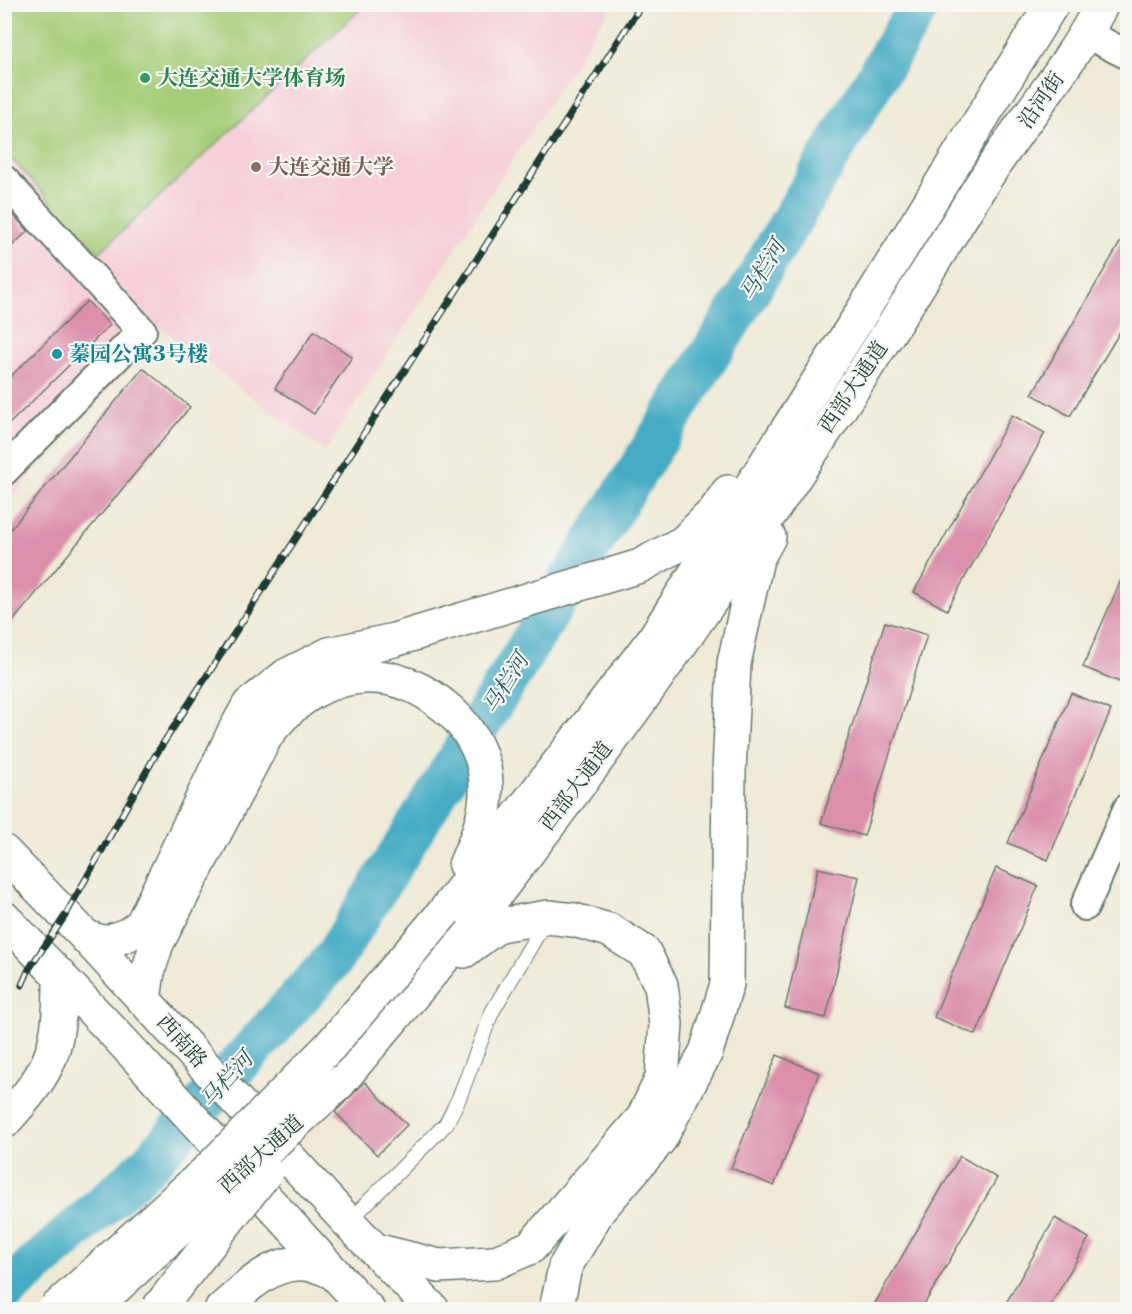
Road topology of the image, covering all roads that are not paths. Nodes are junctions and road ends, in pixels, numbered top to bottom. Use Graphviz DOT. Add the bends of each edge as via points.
graph roads {
  1 [pos="1052,4"];
  2 [pos="1102,4"];
  3 [pos="1087,34"];
  4 [pos="1128,55"];
  5 [pos="4,180"];
  6 [pos="935,193"];
  7 [pos="976,193"];
  8 [pos="910,301"];
  9 [pos="859,317"];
  10 [pos="4,471"];
  11 [pos="1128,808"];
  12 [pos="4,852"];
  13 [pos="1085,906"];
  14 [pos="445,911"];
  15 [pos="548,917"];
  16 [pos="4,918"];
  17 [pos="86,937"];
  18 [pos="60,975"];
  19 [pos="412,995"];
  20 [pos="149,1006"];
  21 [pos="339,1083"];
  22 [pos="4,1122"];
  23 [pos="348,1222"];
  24 [pos="375,1250"];
  25 [pos="333,1273"];
  26 [pos="54,1310"];
  27 [pos="91,1310"];
  28 [pos="158,1310"];
  29 [pos="221,1310"];
  30 [pos="368,1310"];
  31 [pos="433,1310"];
  32 [pos="556,1310"];
  1 -- 6 [label="main road, 沿河街"];
  2 -- 3 [label="main road, 沿河街"];
  3 -- 4 [label="street"];
  3 -- 7 [label="main road, 沿河街"];
  5 -- 10 [label="street" via="142,330"];
  6 -- 9 [label="main road, 西部大通道"];
  7 -- 8 [label="main road, 西部大通道"];
  8 -- 19 [label="main road, 西部大通道" via="674,655 495,895"];
  8 -- 32 [label="main road" via="757,559 734,663 728,984 706,1052 660,1140 598,1211 565,1267"];
  9 -- 14 [label="main road, 西部大通道" via="653,640"];
  9 -- 17 [label="main road" via="715,511 684,542 640,566 394,640 329,654 287,675 249,705 142,924 105,943"];
  11 -- 13 [label="street"];
  12 -- 17 [label="main road, 西南路"];
  14 -- 20 [label="main road" via="483,824 485,774 477,746 456,715 431,695 396,678 366,675 310,694 282,714 267,736 157,943 148,972"];
  14 -- 26 [label="main road, 西部大通道, bridge" via="330,1046 209,1169"];
  15 -- 19 [label="main road" via="499,925"];
  15 -- 23 [label="lane" via="492,1012 446,1124"];
  15 -- 24 [label="main road" via="609,930 644,952 661,985 666,1024 662,1078 643,1118 531,1247 494,1263 439,1266"];
  16 -- 18 [label="main road, 西南路"];
  17 -- 20 [label="main road, 西南路"];
  18 -- 22 [label="main road" via="58,1037 47,1070"];
  18 -- 25 [label="main road, 西南路, bridge"];
  19 -- 21 [label="main road, 西部大通道"];
  20 -- 23 [label="main road, 西南路, bridge"];
  21 -- 27 [label="main road, 西部大通道, bridge"];
  21 -- 28 [label="main road, bridge"];
  23 -- 24 [label="main road, 西南路"];
  24 -- 31 [label="main road, 西南路"];
  25 -- 29 [label="main road" via="315,1263 298,1262 252,1282"];
  25 -- 30 [label="main road, 西南路"];
}
